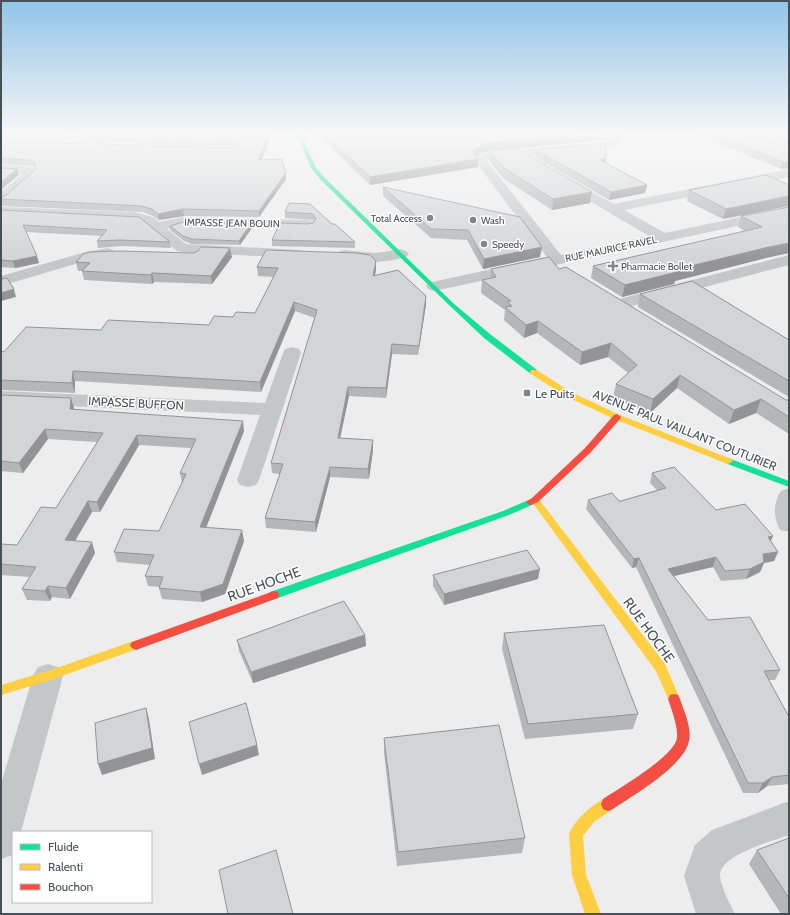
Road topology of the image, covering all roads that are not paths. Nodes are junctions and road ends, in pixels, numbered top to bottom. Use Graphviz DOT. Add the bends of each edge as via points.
graph roads {
  1 [pos="28,177"];
  2 [pos="321,177"];
  3 [pos="493,177"];
  4 [pos="557,177"];
  5 [pos="770,177"];
  6 [pos="1,198"];
  7 [pos="612,208"];
  8 [pos="1,211"];
  9 [pos="786,213"];
  10 [pos="308,224"];
  11 [pos="156,227"];
  12 [pos="663,238"];
  13 [pos="121,253"];
  14 [pos="169,254"];
  15 [pos="401,254"];
  16 [pos="331,257"];
  17 [pos="789,260"];
  18 [pos="559,265"];
  19 [pos="1,281"];
  20 [pos="434,286"];
  21 [pos="641,317"];
  22 [pos="292,353"];
  23 [pos="1,397"];
  24 [pos="272,409"];
  25 [pos="617,417"];
  26 [pos="248,480"];
  27 [pos="789,484"];
  28 [pos="789,496"];
  29 [pos="535,500"];
  30 [pos="789,524"];
  31 [pos="48,676"];
  32 [pos="1,690"];
  33 [pos="789,818"];
  34 [pos="1,842"];
  35 [pos="593,914"];
  36 [pos="716,914"];
  1 -- 6 [label="street"];
  2 -- 15 [label="street, AVENUE PAUL VAILLANT COUTURIER"];
  3 -- 18 [label="street"];
  4 -- 7 [label="street"];
  5 -- 7 [label="street"];
  7 -- 12 [label="street"];
  8 -- 11 [label="street" via="136,216 148,220"];
  9 -- 12 [label="street, RUE MAURICE RAVEL"];
  10 -- 11 [label="street, IMPASSE JEAN BOUIN" via="184,221"];
  11 -- 14 [label="street" via="182,248 307,256"];
  12 -- 18 [label="street, RUE MAURICE RAVEL"];
  13 -- 19 [label="street" via="91,256"];
  15 -- 16 [label="street" via="360,261"];
  15 -- 20 [label="street, AVENUE PAUL VAILLANT COUTURIER"];
  17 -- 21 [label="street" via="614,300"];
  18 -- 20 [label="street, RUE MAURICE RAVEL"];
  20 -- 25 [label="street, AVENUE PAUL VAILLANT COUTURIER" via="487,336 524,365 568,394"];
  22 -- 24 [label="street"];
  23 -- 24 [label="street, IMPASSE BUFFON"];
  24 -- 26 [label="street"];
  25 -- 27 [label="street, AVENUE PAUL VAILLANT COUTURIER"];
  25 -- 29 [label="street, RUE HOCHE" via="599,440"];
  28 -- 30 [label="street" via="786,507"];
  29 -- 31 [label="street, RUE HOCHE" via="506,513"];
  29 -- 35 [label="street, RUE HOCHE" via="661,668 680,715 684,741 670,762 590,817 576,834 579,875"];
  31 -- 32 [label="street, RUE HOCHE"];
  31 -- 34 [label="street"];
  33 -- 36 [label="street" via="724,842 708,858 702,876 710,905"];
}
